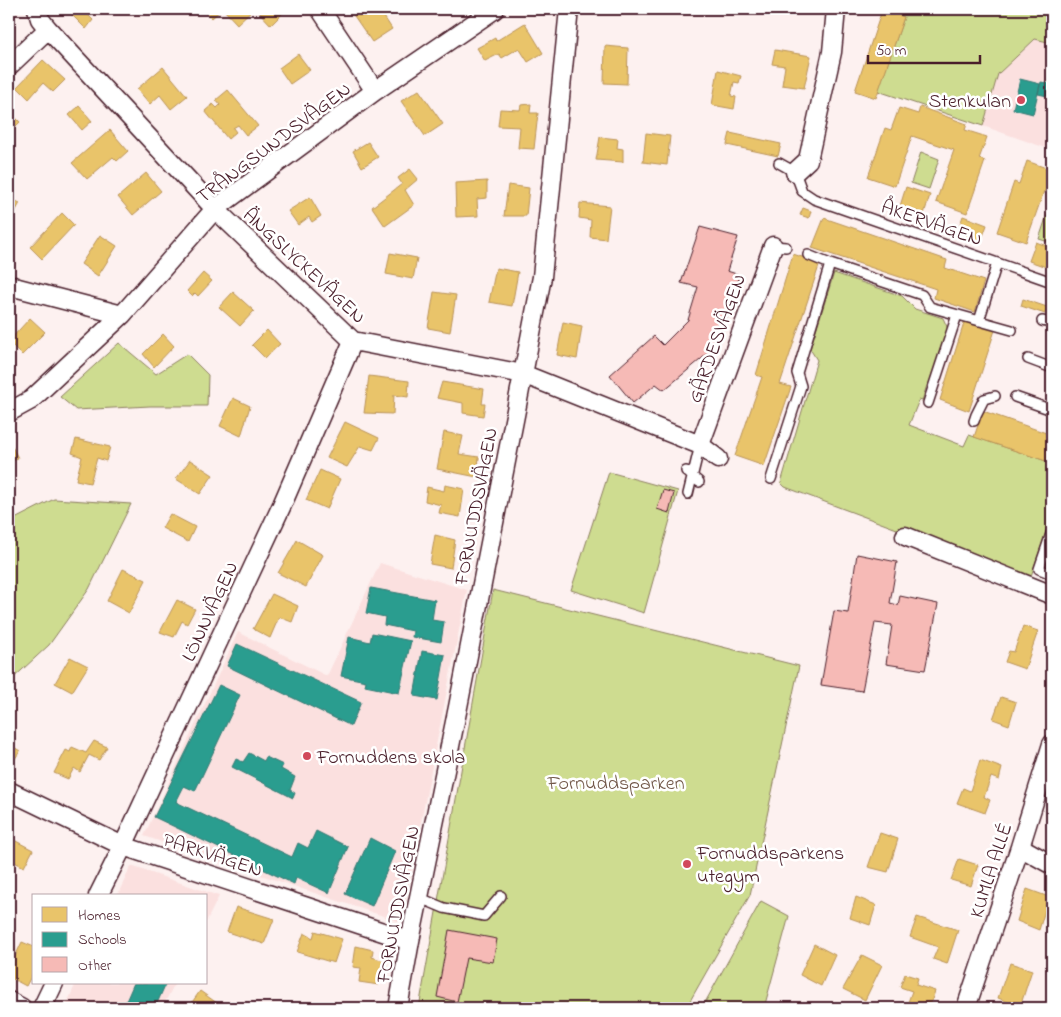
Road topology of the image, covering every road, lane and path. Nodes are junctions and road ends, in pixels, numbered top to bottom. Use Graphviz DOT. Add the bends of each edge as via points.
graph roads {
  1 [pos="37,9"];
  2 [pos="320,9"];
  3 [pos="495,9"];
  4 [pos="569,9"];
  5 [pos="836,9"];
  6 [pos="48,29"];
  7 [pos="9,66"];
  8 [pos="375,91"];
  9 [pos="779,163"];
  10 [pos="795,172"];
  11 [pos="215,209"];
  12 [pos="779,246"];
  13 [pos="808,255"];
  14 [pos="997,263"];
  15 [pos="830,264"];
  16 [pos="1052,282"];
  17 [pos="9,284"];
  18 [pos="122,315"];
  19 [pos="958,315"];
  20 [pos="979,321"];
  21 [pos="1042,321"];
  22 [pos="1052,323"];
  23 [pos="1012,330"];
  24 [pos="353,341"];
  25 [pos="1028,359"];
  26 [pos="1052,368"];
  27 [pos="523,374"];
  28 [pos="995,396"];
  29 [pos="1015,397"];
  30 [pos="928,403"];
  31 [pos="1052,410"];
  32 [pos="9,412"];
  33 [pos="974,421"];
  34 [pos="700,446"];
  35 [pos="718,459"];
  36 [pos="771,479"];
  37 [pos="688,494"];
  38 [pos="1052,531"];
  39 [pos="904,536"];
  40 [pos="1052,574"];
  41 [pos="1052,595"];
  42 [pos="1052,744"];
  43 [pos="9,792"];
  44 [pos="123,846"];
  45 [pos="1020,847"];
  46 [pos="1052,865"];
  47 [pos="99,894"];
  48 [pos="501,896"];
  49 [pos="420,898"];
  50 [pos="410,941"];
  51 [pos="54,984"];
  52 [pos="9,1001"];
  53 [pos="22,1008"];
  54 [pos="42,1008"];
  55 [pos="398,1008"];
  56 [pos="966,1008"];
  1 -- 6 [label="street, ÄNGSLYCKEVÄGEN"];
  2 -- 8 [label="street"];
  3 -- 8 [label="street, TRÅNGSUNDSVÄGEN"];
  4 -- 27 [label="street, FORNUDDSVÄGEN" via="542,278"];
  5 -- 10 [label="street" via="832,52 808,160"];
  6 -- 7 [label="street"];
  6 -- 11 [label="street, ÄNGSLYCKEVÄGEN"];
  8 -- 11 [label="street, TRÅNGSUNDSVÄGEN"];
  9 -- 10 [label="lane"];
  10 -- 14 [label="lane, ÅKERVÄGEN" via="802,191 814,200"];
  11 -- 18 [label="street, TRÅNGSUNDSVÄGEN"];
  11 -- 24 [label="street, ÄNGSLYCKEVÄGEN"];
  12 -- 34 [label="street, GÄRDESVÄGEN"];
  13 -- 15 [label="lane"];
  14 -- 16 [label="lane, ÅKERVÄGEN"];
  14 -- 20 [label="lane"];
  15 -- 19 [label="lane" via="922,295 930,307"];
  15 -- 36 [label="lane" via="797,373 801,386"];
  17 -- 18 [label="street"];
  18 -- 32 [label="street, TRÅNGSUNDSVÄGEN" via="31,400"];
  19 -- 20 [label="lane"];
  19 -- 30 [label="lane"];
  20 -- 23 [label="lane"];
  21 -- 22 [label="lane"];
  24 -- 27 [label="street, ÄNGSLYCKEVÄGEN"];
  24 -- 44 [label="street, LÖNNVÄGEN" via="282,505"];
  25 -- 26 [label="lane"];
  27 -- 34 [label="street"];
  27 -- 49 [label="street, FORNUDDSVÄGEN"];
  28 -- 33 [label="lane" via="984,399"];
  29 -- 31 [label="lane"];
  34 -- 35 [label="street"];
  34 -- 37 [label="lane"];
  38 -- 40 [label="lane" via="1039,569"];
  39 -- 41 [label="street"];
  42 -- 45 [label="street, KUMLA ALLÉ"];
  43 -- 44 [label="street, PARKVÄGEN"];
  44 -- 47 [label="street, LÖNNVÄGEN"];
  44 -- 50 [label="street, PARKVÄGEN"];
  45 -- 46 [label="street"];
  45 -- 56 [label="street, KUMLA ALLÉ"];
  48 -- 49 [label="lane" via="484,916 444,908"];
  49 -- 50 [label="street, FORNUDDSVÄGEN"];
  50 -- 55 [label="street, FORNUDDSVÄGEN"];
  51 -- 54 [label="street"];
  52 -- 53 [label="street"];
}
